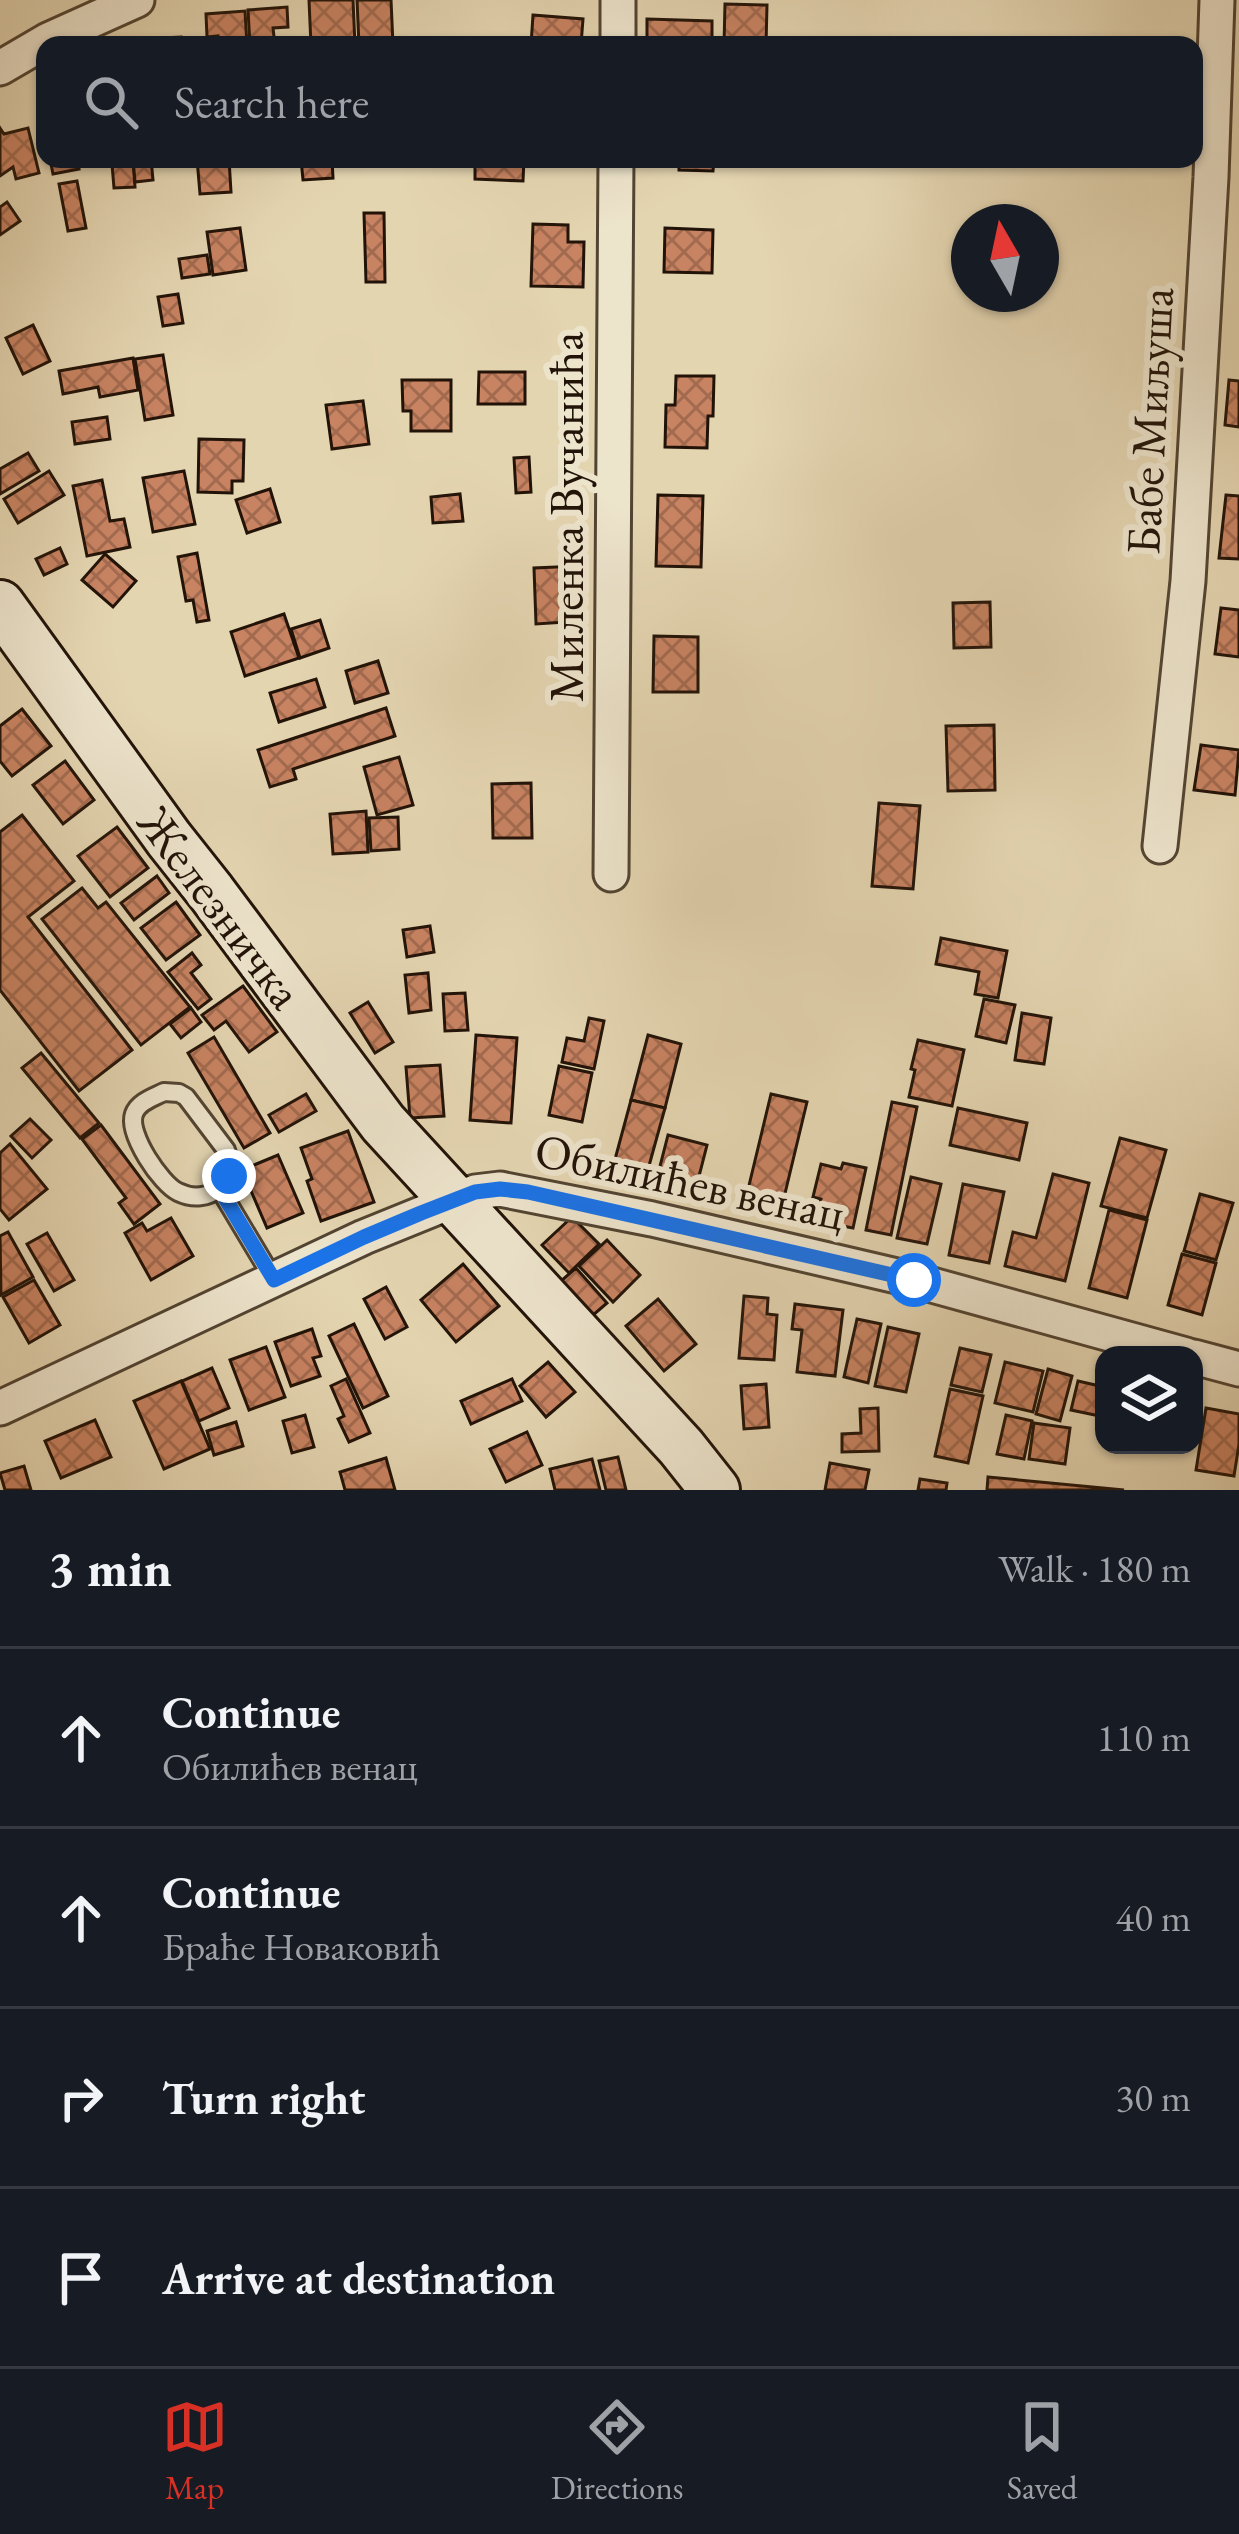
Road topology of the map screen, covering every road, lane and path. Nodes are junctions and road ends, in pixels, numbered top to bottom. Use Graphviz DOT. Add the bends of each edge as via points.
graph roads {
  1 [pos="137,0"];
  2 [pos="618,0"];
  3 [pos="1217,0"];
  4 [pos="57,36"];
  5 [pos="617,36"];
  6 [pos="36,47"];
  7 [pos="0,68"];
  8 [pos="616,168"];
  9 [pos="0,605"];
  10 [pos="1160,846"];
  11 [pos="611,874"];
  12 [pos="219,1188"];
  13 [pos="452,1201"];
  14 [pos="274,1280"];
  15 [pos="1154,1346"];
  16 [pos="1203,1359"];
  17 [pos="1239,1369"];
  18 [pos="0,1408"];
  19 [pos="715,1490"];
  1 -- 4 [label="street"];
  2 -- 5 [label="street"];
  3 -- 10 [label="street, Бабе Миљуша" via="1188,581"];
  6 -- 7 [label="street"];
  8 -- 11 [label="street, Миленка Вучанића"];
  9 -- 13 [label="main road, Железничка" via="352,1083"];
  12 -- 12 [label="lane" via="229,1159 187,1097 164,1092 139,1106 136,1139 166,1184 194,1196"];
  12 -- 14 [label="lane"];
  13 -- 14 [label="street, Обилићев венац"];
  13 -- 15 [label="street, Обилићев венац" via="500,1189 555,1198 914,1280"];
  13 -- 19 [label="main road, Железничка"];
  14 -- 18 [label="street, Обилићев венац"];
  16 -- 17 [label="street, Обилићев венац"];
}
